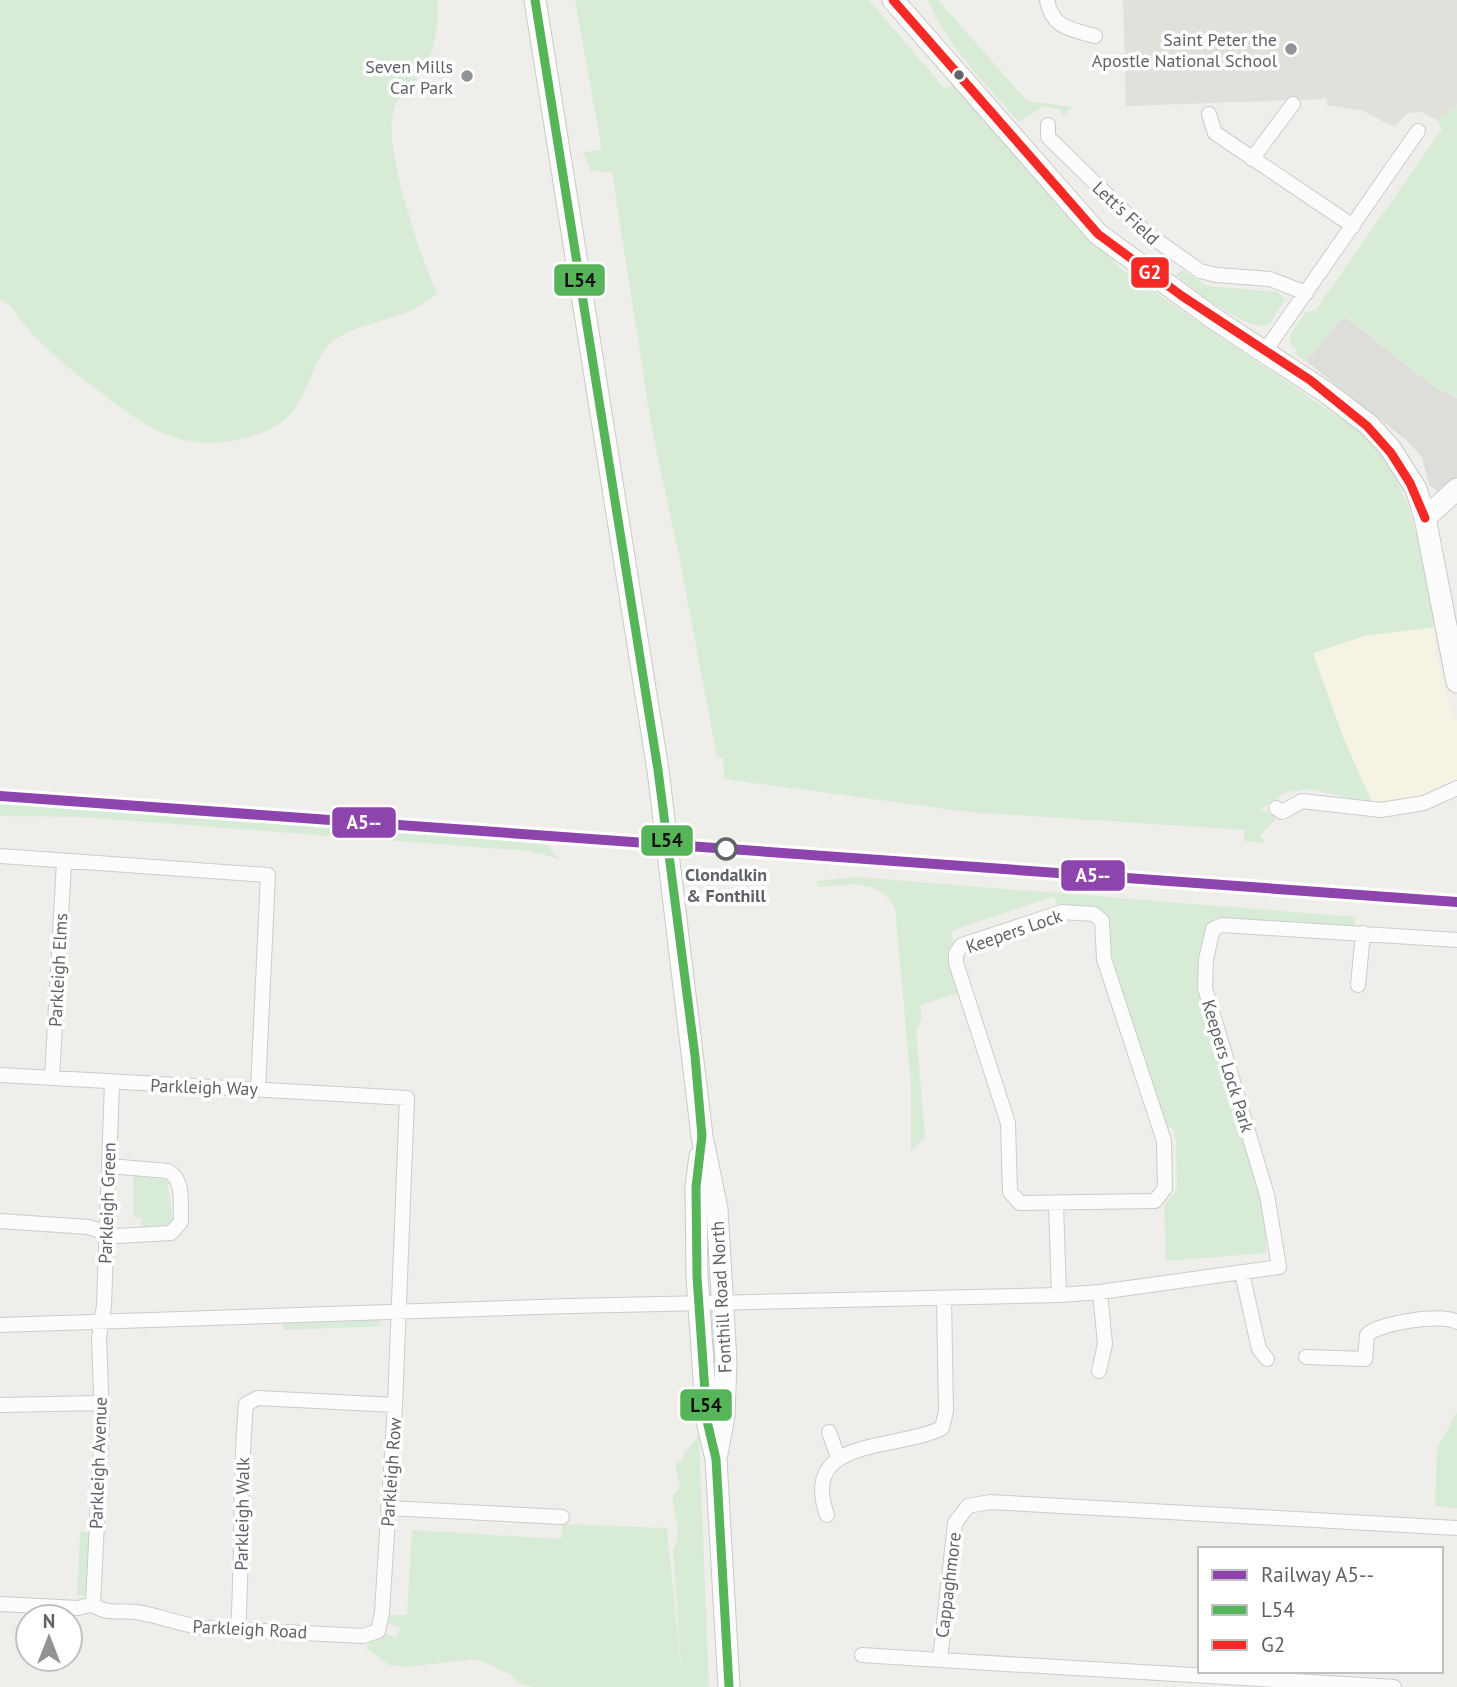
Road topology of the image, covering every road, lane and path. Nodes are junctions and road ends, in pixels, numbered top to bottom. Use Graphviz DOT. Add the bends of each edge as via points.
graph roads {
  1 [pos="535,0"];
  2 [pos="1047,0"];
  3 [pos="897,1"];
  4 [pos="1095,36"];
  5 [pos="1293,104"];
  6 [pos="1209,114"];
  7 [pos="1048,125"];
  8 [pos="1418,131"];
  9 [pos="1252,159"];
  10 [pos="1353,226"];
  11 [pos="1306,293"];
  12 [pos="1265,351"];
  13 [pos="1457,489"];
  14 [pos="1425,517"];
  15 [pos="1450,608"];
  16 [pos="1457,682"];
  17 [pos="1457,788"];
  18 [pos="1276,808"];
  19 [pos="0,856"];
  20 [pos="64,862"];
  21 [pos="1363,933"];
  22 [pos="1457,940"];
  23 [pos="1358,985"];
  24 [pos="0,1075"];
  25 [pos="52,1078"];
  26 [pos="112,1083"];
  27 [pos="258,1089"];
  28 [pos="407,1098"];
  29 [pos="702,1136"];
  30 [pos="109,1166"];
  31 [pos="1056,1203"];
  32 [pos="0,1221"];
  33 [pos="104,1231"];
  34 [pos="1242,1273"];
  35 [pos="1100,1292"];
  36 [pos="1059,1295"];
  37 [pos="944,1298"];
  38 [pos="722,1303"];
  39 [pos="699,1304"];
  40 [pos="397,1311"];
  41 [pos="1457,1322"];
  42 [pos="102,1323"];
  43 [pos="0,1325"];
  44 [pos="1306,1357"];
  45 [pos="1267,1359"];
  46 [pos="1099,1371"];
  47 [pos="102,1403"];
  48 [pos="0,1405"];
  49 [pos="395,1405"];
  50 [pos="829,1432"];
  51 [pos="838,1457"];
  52 [pos="716,1459"];
  53 [pos="388,1508"];
  54 [pos="827,1515"];
  55 [pos="562,1517"];
  56 [pos="1457,1528"];
  57 [pos="0,1604"];
  58 [pos="93,1604"];
  59 [pos="238,1629"];
  60 [pos="378,1631"];
  61 [pos="862,1655"];
  62 [pos="940,1660"];
  63 [pos="729,1687"];
  64 [pos="1394,1687"];
  1 -- 29 [label="main road, Fonthill Road North" via="658,770"];
  2 -- 4 [label="street" via="1057,25"];
  3 -- 12 [label="main road" via="1098,234"];
  5 -- 9 [label="street"];
  6 -- 9 [label="street" via="1215,133"];
  7 -- 11 [label="street, Lett's Field" via="1048,137 1127,217 1200,271 1270,279"];
  8 -- 10 [label="street"];
  9 -- 10 [label="street"];
  10 -- 11 [label="street"];
  11 -- 12 [label="street"];
  12 -- 14 [label="main road" via="1383,439 1416,488"];
  13 -- 14 [label="main road"];
  14 -- 15 [label="main road"];
  15 -- 16 [label="main road"];
  17 -- 18 [label="street" via="1424,803 1381,810 1302,801 1282,812"];
  19 -- 20 [label="street"];
  20 -- 25 [label="street, Parkleigh Elms"];
  20 -- 27 [label="street" via="268,875"];
  21 -- 22 [label="street, Keepers Lock Park"];
  21 -- 23 [label="street"];
  21 -- 34 [label="street, Keepers Lock Park" via="1222,925 1209,937 1205,988 1267,1195 1279,1267"];
  24 -- 25 [label="street, Parkleigh Way"];
  25 -- 26 [label="street, Parkleigh Way"];
  26 -- 27 [label="street, Parkleigh Way"];
  26 -- 30 [label="street, Parkleigh Green"];
  27 -- 28 [label="street, Parkleigh Way"];
  28 -- 40 [label="street, Parkleigh Row"];
  29 -- 38 [label="main road, Fonthill Road North" via="717,1209"];
  29 -- 39 [label="main road, Fonthill Road North" via="696,1187"];
  30 -- 33 [label="street, Parkleigh Green"];
  30 -- 33 [label="street" via="174,1174 179,1181 181,1222 166,1234 117,1236"];
  31 -- 31 [label="street, Keepers Lock" via="1155,1201 1166,1188 1164,1141 1104,959 1102,921 1094,914 1078,912 1062,912 962,945 956,953 1008,1123 1010,1192 1020,1203"];
  31 -- 36 [label="street"];
  32 -- 33 [label="street"];
  33 -- 42 [label="street, Parkleigh Green"];
  34 -- 35 [label="street"];
  34 -- 45 [label="street" via="1256,1340"];
  35 -- 36 [label="street"];
  35 -- 46 [label="street" via="1105,1344"];
  36 -- 37 [label="street"];
  37 -- 38 [label="street"];
  37 -- 51 [label="street" via="946,1411 942,1428"];
  38 -- 39 [label="street"];
  38 -- 52 [label="main road, Fonthill Road North" via="724,1416"];
  39 -- 40 [label="street"];
  39 -- 52 [label="main road, Fonthill Road North" via="707,1421"];
  40 -- 42 [label="street"];
  40 -- 49 [label="street, Parkleigh Row"];
  41 -- 44 [label="street" via="1444,1317 1378,1327 1367,1335 1365,1359"];
  42 -- 43 [label="street"];
  42 -- 47 [label="street, Parkleigh Avenue"];
  47 -- 48 [label="street"];
  47 -- 58 [label="street, Parkleigh Avenue"];
  49 -- 53 [label="street, Parkleigh Row"];
  49 -- 59 [label="street, Parkleigh Walk" via="249,1400 239,1531"];
  50 -- 51 [label="street"];
  51 -- 54 [label="street" via="828,1466 820,1488"];
  52 -- 63 [label="main road, Fonthill Road North"];
  53 -- 55 [label="street"];
  53 -- 60 [label="street, Parkleigh Row"];
  56 -- 62 [label="street, Cappaghmore" via="990,1502 968,1506 955,1523"];
  57 -- 58 [label="street, Parkleigh Road" via="78,1608"];
  58 -- 59 [label="street, Parkleigh Road" via="104,1611 148,1614 187,1626"];
  59 -- 60 [label="street, Parkleigh Road" via="363,1636"];
  61 -- 62 [label="street"];
  62 -- 64 [label="street, Cappaghmore"];
}
